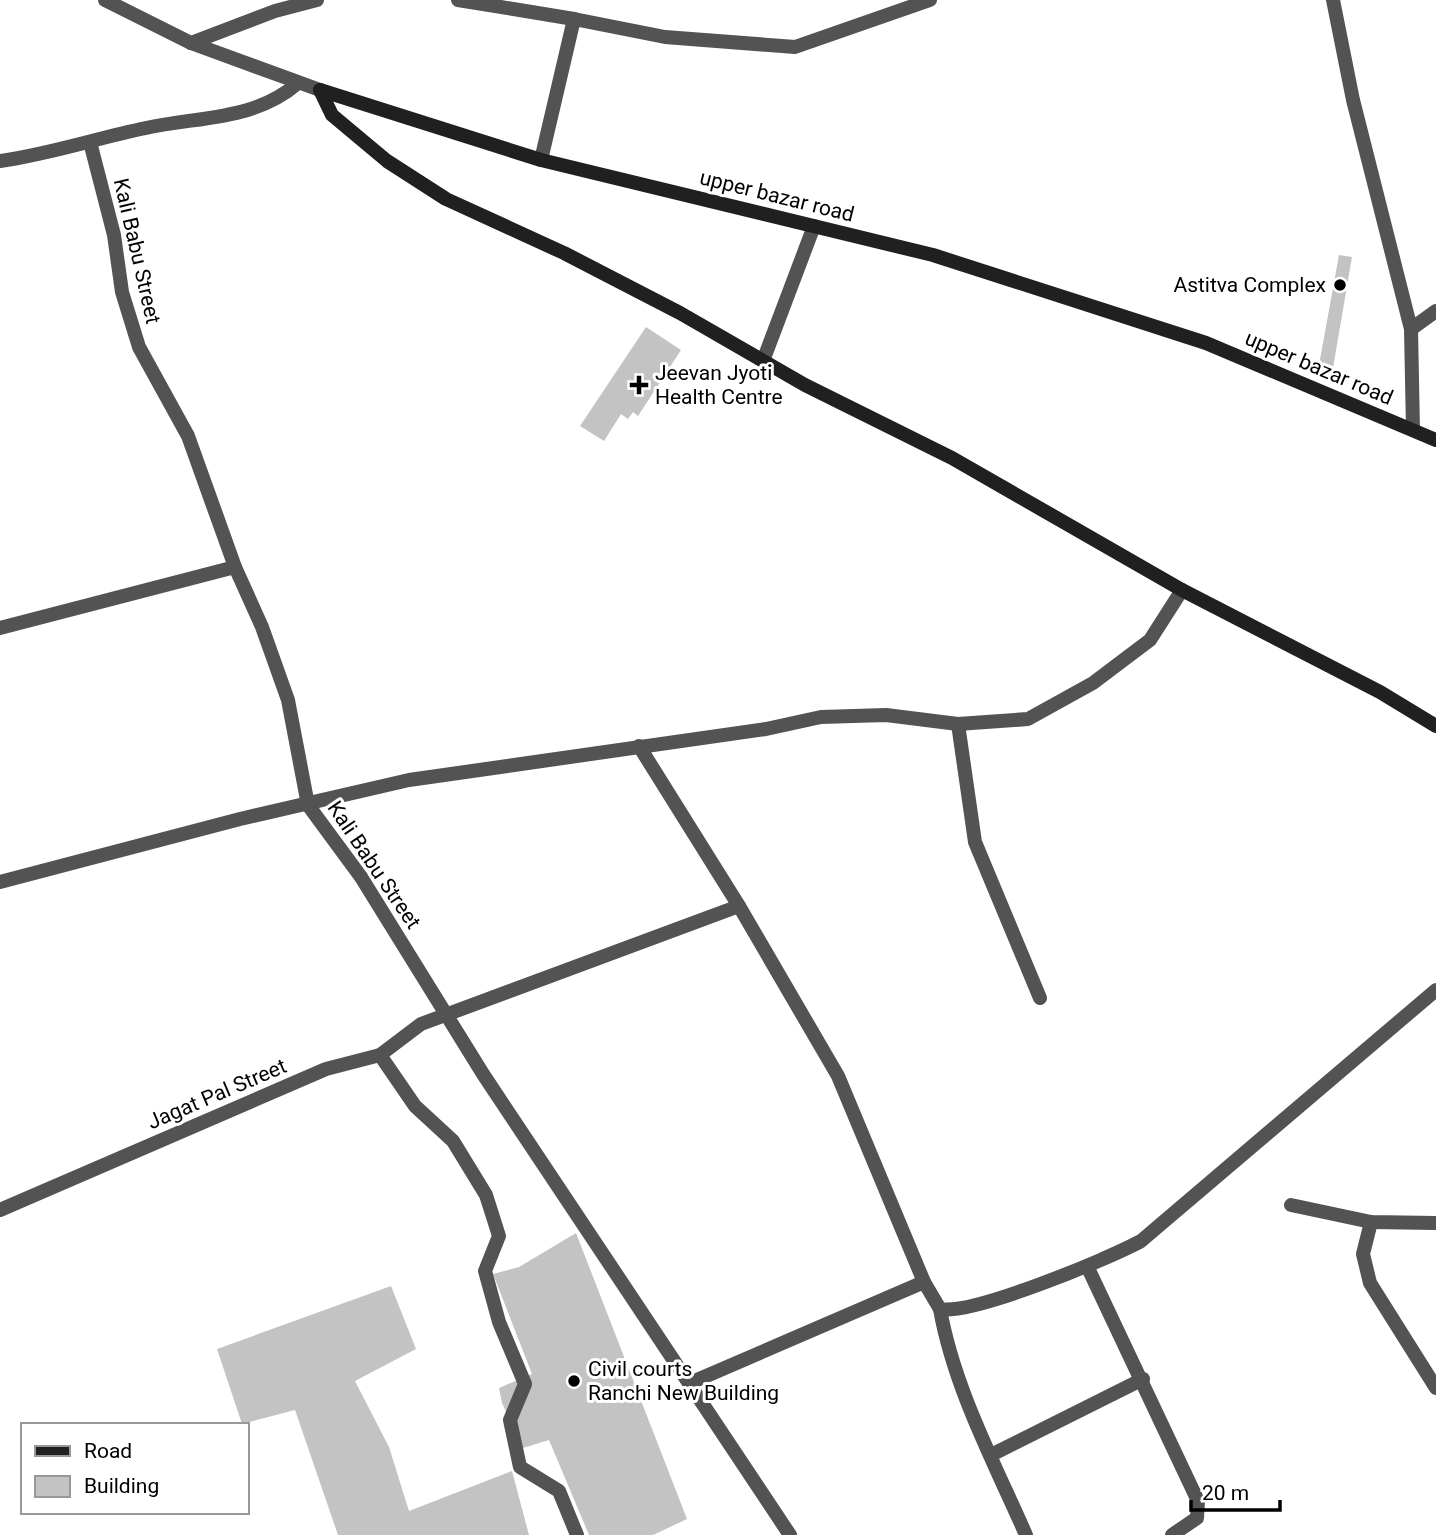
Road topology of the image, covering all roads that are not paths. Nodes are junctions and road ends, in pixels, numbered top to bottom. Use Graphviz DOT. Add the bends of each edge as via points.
graph roads {
  1 [pos="105,0"];
  2 [pos="317,0"];
  3 [pos="462,0"];
  4 [pos="930,0"];
  5 [pos="1333,0"];
  6 [pos="574,19"];
  7 [pos="191,43"];
  8 [pos="298,83"];
  9 [pos="320,90"];
  10 [pos="90,142"];
  11 [pos="541,160"];
  12 [pos="0,161"];
  13 [pos="814,226"];
  14 [pos="1436,311"];
  15 [pos="1411,329"];
  16 [pos="763,360"];
  17 [pos="1413,430"];
  18 [pos="1436,440"];
  19 [pos="235,567"];
  20 [pos="1182,590"];
  21 [pos="0,628"];
  22 [pos="958,724"];
  23 [pos="1436,726"];
  24 [pos="639,746"];
  25 [pos="307,805"];
  26 [pos="0,882"];
  27 [pos="739,906"];
  28 [pos="1435,996"];
  29 [pos="1040,998"];
  30 [pos="448,1017"];
  31 [pos="380,1055"];
  32 [pos="1291,1205"];
  33 [pos="0,1210"];
  34 [pos="1371,1222"];
  35 [pos="1436,1223"];
  36 [pos="1088,1268"];
  37 [pos="924,1282"];
  38 [pos="940,1309"];
  39 [pos="1143,1379"];
  40 [pos="690,1383"];
  41 [pos="1436,1388"];
  42 [pos="991,1455"];
  43 [pos="577,1535"];
  44 [pos="790,1535"];
  45 [pos="1026,1535"];
  46 [pos="1172,1535"];
  1 -- 7 [label="street, upper bazar road"];
  2 -- 7 [label="street"];
  3 -- 6 [label="street"];
  4 -- 6 [label="street" via="795,47 665,37"];
  5 -- 15 [label="street" via="1353,100"];
  6 -- 11 [label="street"];
  7 -- 8 [label="street, upper bazar road"];
  8 -- 9 [label="street, upper bazar road"];
  8 -- 10 [label="street" via="278,100 250,111 147,127"];
  9 -- 11 [label="main road, upper bazar road"];
  9 -- 16 [label="main road" via="332,115 387,161 446,199 564,253"];
  10 -- 12 [label="street"];
  10 -- 19 [label="street, Kali Babu Street" via="114,235 122,292 139,347 188,436"];
  11 -- 13 [label="main road, upper bazar road"];
  13 -- 16 [label="street"];
  13 -- 17 [label="main road, upper bazar road" via="933,255 1206,343"];
  14 -- 15 [label="street"];
  15 -- 17 [label="street"];
  16 -- 20 [label="main road" via="952,457"];
  17 -- 18 [label="main road, upper bazar road"];
  19 -- 21 [label="street"];
  19 -- 25 [label="street, Kali Babu Street" via="288,700"];
  20 -- 22 [label="street" via="1150,640 1093,683 1028,719"];
  20 -- 23 [label="main road" via="1380,692"];
  22 -- 24 [label="street" via="886,715 821,717"];
  22 -- 29 [label="street" via="975,842"];
  24 -- 25 [label="street" via="409,780"];
  24 -- 27 [label="street"];
  25 -- 26 [label="street"];
  25 -- 30 [label="street, Kali Babu Street" via="360,877"];
  27 -- 30 [label="street, Jagat Pal Street"];
  27 -- 37 [label="street" via="838,1076"];
  28 -- 36 [label="street" via="1156,1231"];
  30 -- 31 [label="street, Jagat Pal Street" via="421,1024"];
  30 -- 40 [label="street, Kali Babu Street"];
  31 -- 33 [label="street, Jagat Pal Street" via="326,1069"];
  31 -- 43 [label="street" via="415,1106 453,1141 486,1195 499,1236 485,1271 499,1322 525,1384 510,1420 520,1467 559,1491"];
  32 -- 34 [label="street"];
  34 -- 35 [label="street"];
  34 -- 41 [label="street" via="1363,1254 1370,1283"];
  36 -- 38 [label="street" via="964,1307"];
  36 -- 39 [label="street"];
  37 -- 38 [label="street"];
  37 -- 40 [label="street"];
  38 -- 42 [label="street" via="957,1376"];
  39 -- 42 [label="street"];
  39 -- 46 [label="street" via="1198,1502 1196,1518"];
  40 -- 44 [label="street, Kali Babu Street"];
  42 -- 45 [label="street"];
}
